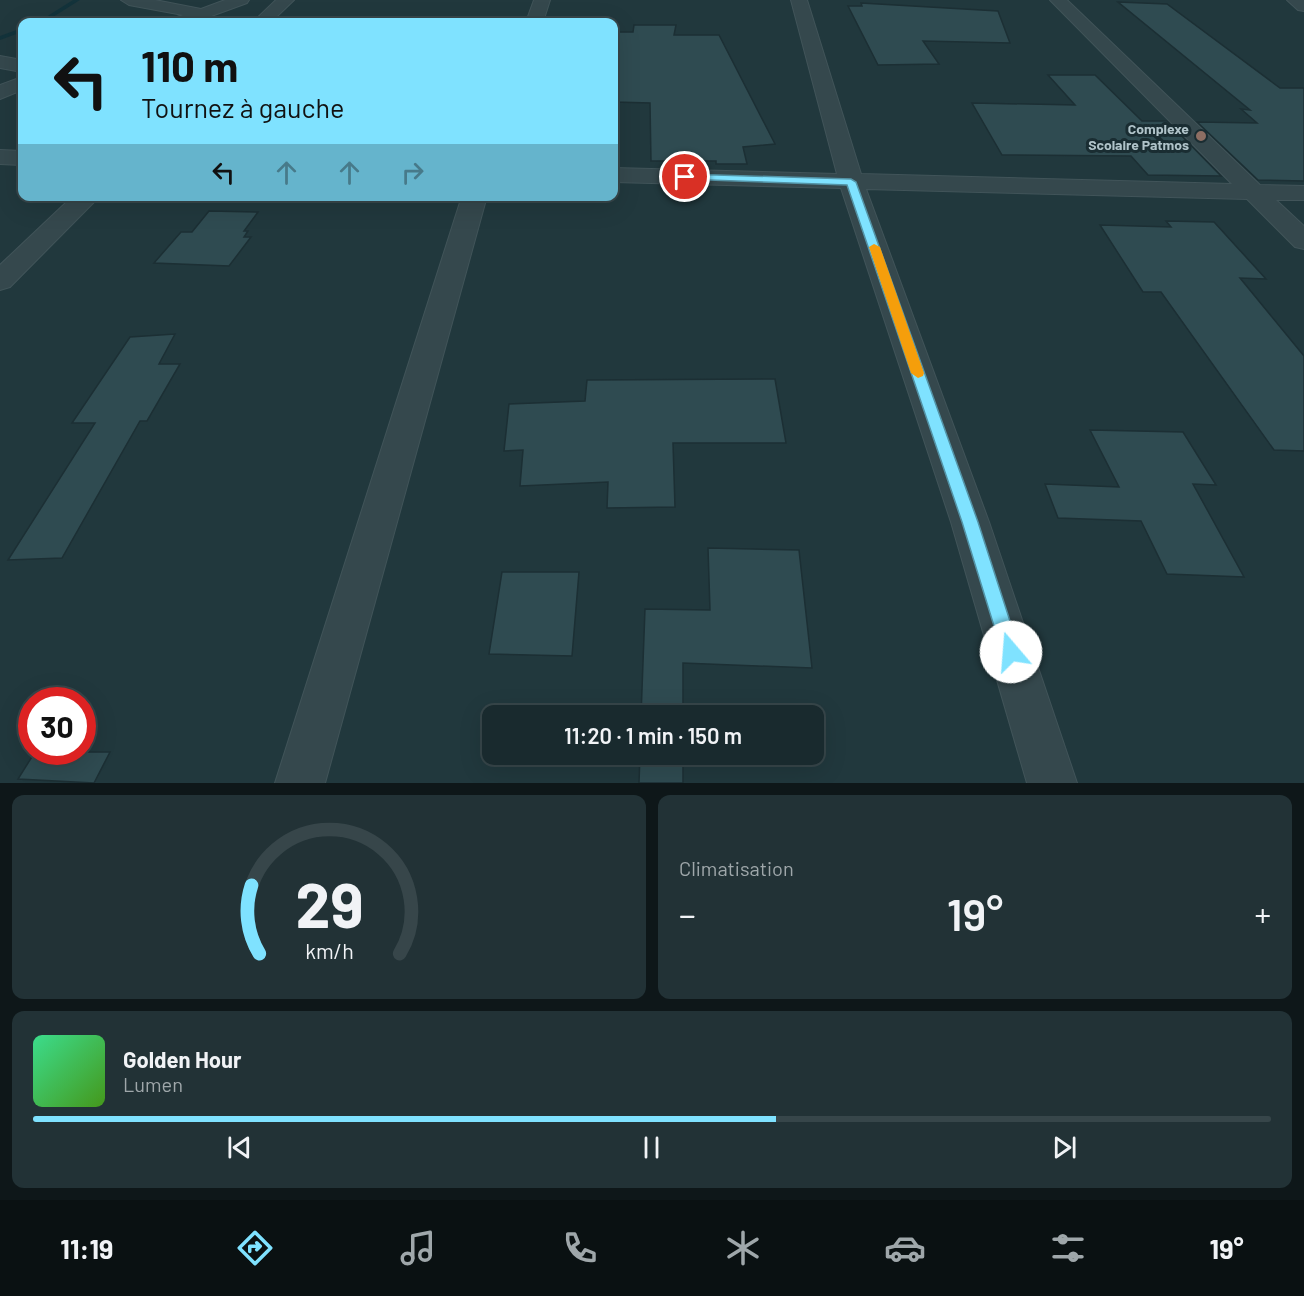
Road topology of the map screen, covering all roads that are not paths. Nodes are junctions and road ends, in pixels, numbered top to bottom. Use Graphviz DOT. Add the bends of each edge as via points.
graph roads {
  1 [pos="129,0"];
  2 [pos="241,0"];
  3 [pos="286,0"];
  4 [pos="542,0"];
  5 [pos="799,0"];
  6 [pos="1058,0"];
  7 [pos="1295,0"];
  8 [pos="1304,6"];
  9 [pos="202,14"];
  10 [pos="190,18"];
  11 [pos="266,18"];
  12 [pos="535,18"];
  13 [pos="0,62"];
  14 [pos="18,65"];
  15 [pos="18,85"];
  16 [pos="0,93"];
  17 [pos="0,157"];
  18 [pos="18,158"];
  19 [pos="618,175"];
  20 [pos="851,182"];
  21 [pos="1254,191"];
  22 [pos="1304,192"];
  23 [pos="83,201"];
  24 [pos="474,201"];
  25 [pos="1304,241"];
  26 [pos="0,281"];
  27 [pos="300,783"];
  28 [pos="1052,783"];
  1 -- 9 [label="street"];
  2 -- 9 [label="street"];
  3 -- 11 [label="street"];
  4 -- 12 [label="street"];
  5 -- 20 [label="street"];
  6 -- 21 [label="street"];
  7 -- 8 [label="street"];
  9 -- 10 [label="street"];
  13 -- 14 [label="street"];
  15 -- 16 [label="street"];
  17 -- 18 [label="street"];
  19 -- 20 [label="street"];
  20 -- 21 [label="street"];
  20 -- 28 [label="street" via="970,522"];
  21 -- 22 [label="street"];
  21 -- 25 [label="street"];
  23 -- 26 [label="street"];
  24 -- 27 [label="street"];
}
